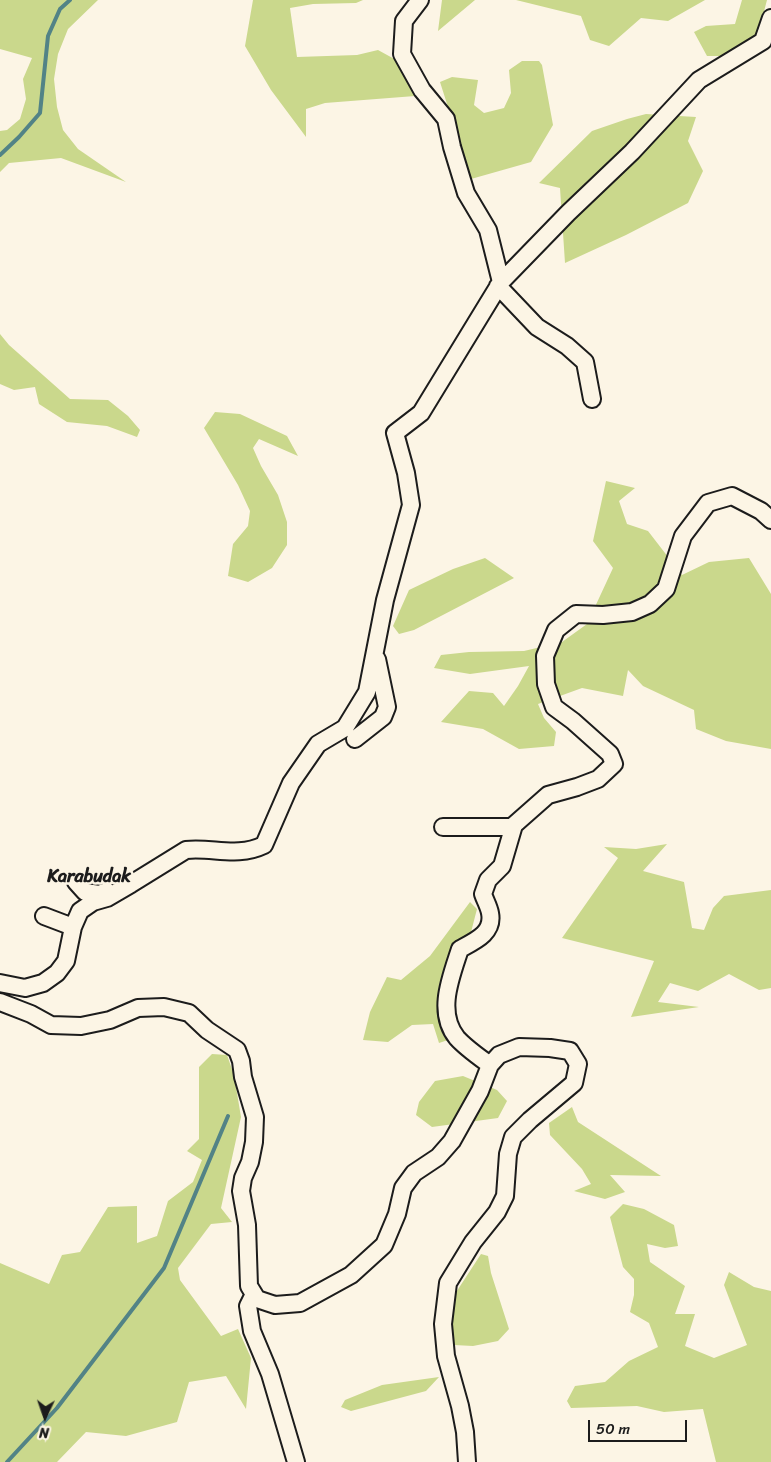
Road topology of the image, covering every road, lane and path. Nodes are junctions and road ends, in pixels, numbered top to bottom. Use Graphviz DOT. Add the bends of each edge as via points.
graph roads {
  1 [pos="420,0"];
  2 [pos="770,23"];
  3 [pos="499,284"];
  4 [pos="592,399"];
  5 [pos="771,520"];
  6 [pos="375,652"];
  7 [pos="356,739"];
  8 [pos="513,826"];
  9 [pos="443,827"];
  10 [pos="76,882"];
  11 [pos="131,884"];
  12 [pos="44,916"];
  13 [pos="72,927"];
  14 [pos="0,983"];
  15 [pos="0,1002"];
  16 [pos="490,1065"];
  17 [pos="254,1294"];
  18 [pos="296,1462"];
  19 [pos="467,1462"];
  1 -- 3 [label="street" via="404,21 402,54 422,90 446,119 466,193 488,230"];
  2 -- 3 [label="street" via="764,40 699,80 632,152"];
  3 -- 4 [label="street" via="537,327 585,362"];
  3 -- 6 [label="street" via="421,413 395,433 411,505 385,600"];
  5 -- 8 [label="street" via="732,496 708,503 683,536 666,589 650,604 632,612 576,614 556,630 545,656 546,684 554,707 610,754 614,764 598,779 548,795"];
  6 -- 7 [label="street" via="388,707 384,717"];
  6 -- 11 [label="street" via="367,692 345,728 318,744 291,783 264,845 238,852 186,850"];
  8 -- 9 [label="street"];
  8 -- 16 [label="street" via="502,866 488,880 483,894 491,913 490,928 479,939 460,949 447,991 447,1022 457,1038"];
  10 -- 11 [label="street" via="85,892 99,894"];
  11 -- 13 [label="street" via="80,911"];
  12 -- 13 [label="street"];
  13 -- 14 [label="street" via="66,961 57,973 43,983 25,988"];
  15 -- 17 [label="street" via="51,1025 81,1026 110,1020 138,1008 164,1007 189,1013 237,1050 256,1117 250,1162 241,1192 247,1225 249,1286"];
  16 -- 17 [label="street" via="480,1091 452,1140 438,1157 414,1173 403,1188 397,1214 384,1245 351,1275 300,1303 275,1305 257,1299"];
  16 -- 19 [label="street" via="499,1055 519,1047 570,1051 578,1064 574,1083 513,1137 508,1154 505,1196 448,1283 443,1324 446,1356 460,1406"];
  17 -- 18 [label="street" via="248,1306 252,1331 270,1374"];
}
